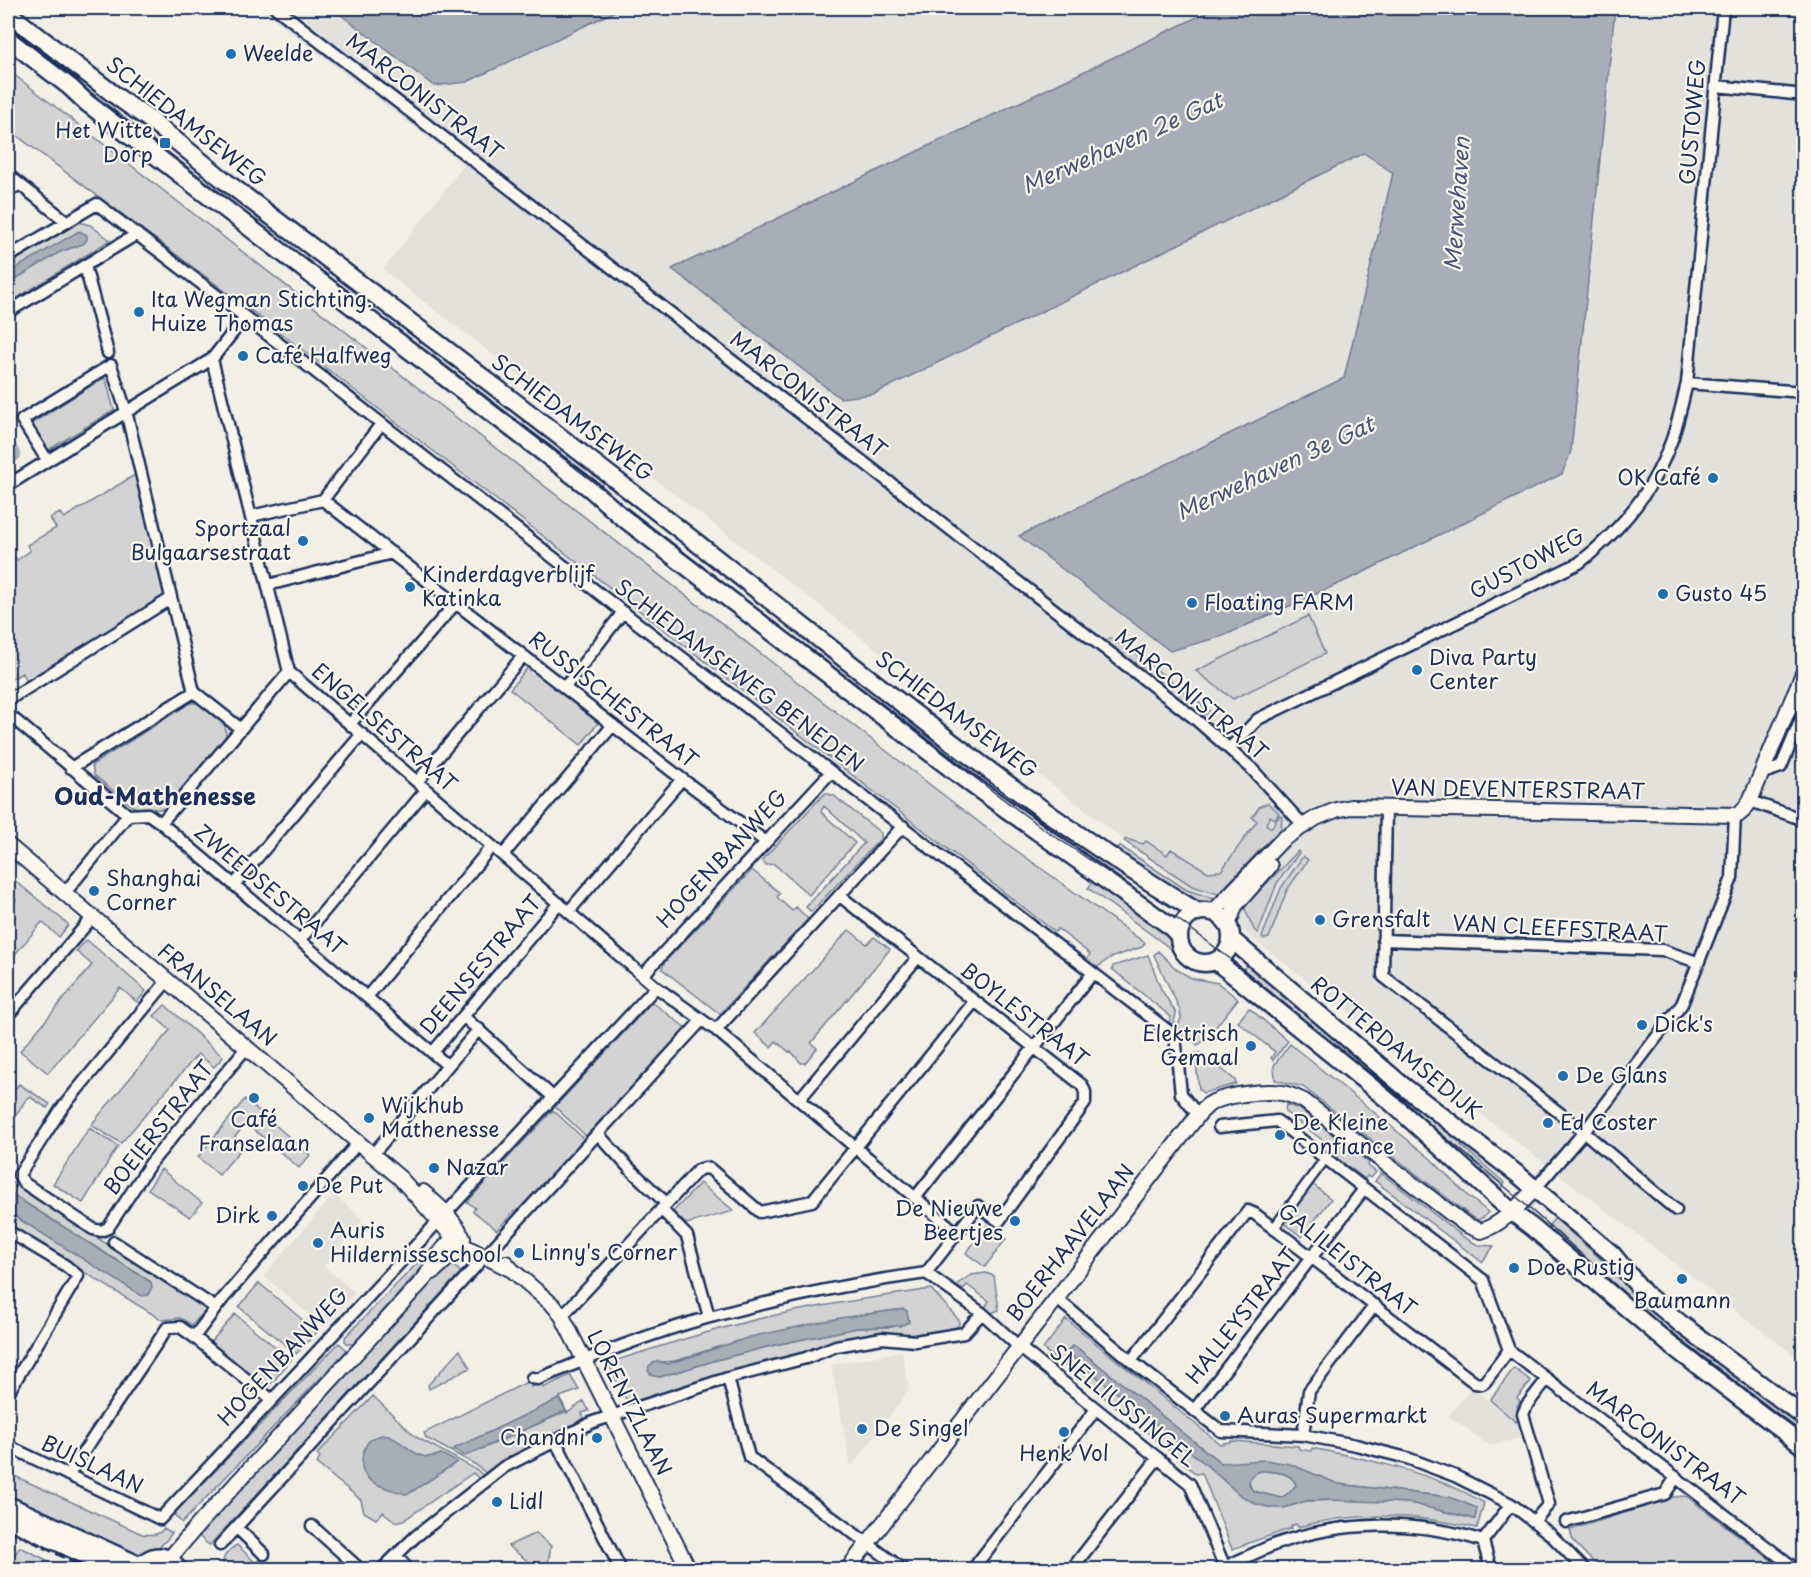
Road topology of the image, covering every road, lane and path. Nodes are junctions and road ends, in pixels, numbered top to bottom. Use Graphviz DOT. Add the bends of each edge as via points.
graph roads {
  1 [pos="276,8"];
  2 [pos="1723,8"];
  3 [pos="8,13"];
  4 [pos="8,39"];
  5 [pos="1716,86"];
  6 [pos="1803,95"];
  7 [pos="8,175"];
  8 [pos="20,185"];
  9 [pos="8,193"];
  10 [pos="66,221"];
  11 [pos="136,234"];
  12 [pos="8,257"];
  13 [pos="85,266"];
  14 [pos="8,312"];
  15 [pos="245,316"];
  16 [pos="108,352"];
  17 [pos="212,359"];
  18 [pos="1687,383"];
  19 [pos="1803,392"];
  20 [pos="126,411"];
  21 [pos="381,424"];
  22 [pos="46,460"];
  23 [pos="8,484"];
  24 [pos="323,500"];
  25 [pos="251,516"];
  26 [pos="392,553"];
  27 [pos="267,585"];
  28 [pos="170,599"];
  29 [pos="456,603"];
  30 [pos="623,612"];
  31 [pos="523,656"];
  32 [pos="1803,671"];
  33 [pos="289,672"];
  34 [pos="565,687"];
  35 [pos="194,692"];
  36 [pos="8,700"];
  37 [pos="1803,712"];
  38 [pos="8,714"];
  39 [pos="350,724"];
  40 [pos="613,724"];
  41 [pos="241,729"];
  42 [pos="362,734"];
  43 [pos="1230,748"];
  44 [pos="71,768"];
  45 [pos="831,772"];
  46 [pos="1763,773"];
  47 [pos="682,779"];
  48 [pos="417,782"];
  49 [pos="426,790"];
  50 [pos="1750,801"];
  51 [pos="1386,808"];
  52 [pos="128,815"];
  53 [pos="1735,815"];
  54 [pos="1803,820"];
  55 [pos="161,823"];
  56 [pos="903,826"];
  57 [pos="1304,826"];
  58 [pos="766,842"];
  59 [pos="492,846"];
  60 [pos="10,852"];
  61 [pos="503,855"];
  62 [pos="234,885"];
  63 [pos="64,894"];
  64 [pos="840,896"];
  65 [pos="559,903"];
  66 [pos="570,910"];
  67 [pos="1205,912"];
  68 [pos="92,918"];
  69 [pos="1229,932"];
  70 [pos="1179,936"];
  71 [pos="300,940"];
  72 [pos="1383,940"];
  73 [pos="918,957"];
  74 [pos="1216,961"];
  75 [pos="1697,962"];
  76 [pos="1093,973"];
  77 [pos="643,975"];
  78 [pos="167,981"];
  79 [pos="656,987"];
  80 [pos="367,997"];
  81 [pos="975,1002"];
  82 [pos="8,1015"];
  83 [pos="464,1017"];
  84 [pos="701,1021"];
  85 [pos="479,1029"];
  86 [pos="716,1030"];
  87 [pos="247,1047"];
  88 [pos="1034,1047"];
  89 [pos="433,1053"];
  90 [pos="447,1065"];
  91 [pos="553,1097"];
  92 [pos="799,1100"];
  93 [pos="1198,1115"];
  94 [pos="1219,1127"];
  95 [pos="1584,1132"];
  96 [pos="598,1134"];
  97 [pos="358,1143"];
  98 [pos="855,1148"];
  99 [pos="373,1154"];
  100 [pos="1325,1159"];
  101 [pos="1364,1189"];
  102 [pos="1535,1189"];
  103 [pos="915,1198"];
  104 [pos="664,1206"];
  105 [pos="1676,1210"];
  106 [pos="1512,1212"];
  107 [pos="443,1217"];
  108 [pos="1274,1228"];
  109 [pos="8,1231"];
  110 [pos="957,1233"];
  111 [pos="460,1240"];
  112 [pos="114,1242"];
  113 [pos="488,1254"];
  114 [pos="1312,1257"];
  115 [pos="926,1273"];
  116 [pos="1056,1298"];
  117 [pos="1375,1305"];
  118 [pos="216,1308"];
  119 [pos="982,1313"];
  120 [pos="562,1316"];
  121 [pos="709,1317"];
  122 [pos="194,1337"];
  123 [pos="1018,1346"];
  124 [pos="1509,1350"];
  125 [pos="584,1360"];
  126 [pos="1131,1361"];
  127 [pos="532,1378"];
  128 [pos="728,1378"];
  129 [pos="1547,1379"];
  130 [pos="8,1393"];
  131 [pos="272,1400"];
  132 [pos="1095,1409"];
  133 [pos="1195,1409"];
  134 [pos="612,1415"];
  135 [pos="1803,1417"];
  136 [pos="1303,1435"];
  137 [pos="555,1440"];
  138 [pos="8,1446"];
  139 [pos="1803,1446"];
  140 [pos="1158,1458"];
  141 [pos="68,1475"];
  142 [pos="1676,1477"];
  143 [pos="1511,1504"];
  144 [pos="8,1505"];
  145 [pos="8,1518"];
  146 [pos="160,1519"];
  147 [pos="1534,1521"];
  148 [pos="1566,1522"];
  149 [pos="312,1526"];
  150 [pos="237,1528"];
  151 [pos="1483,1541"];
  152 [pos="868,1542"];
  153 [pos="220,1545"];
  154 [pos="264,1554"];
  155 [pos="396,1556"];
  156 [pos="174,1564"];
  157 [pos="140,1568"];
  158 [pos="1223,1568"];
  159 [pos="1582,1568"];
  160 [pos="117,1569"];
  161 [pos="361,1569"];
  162 [pos="381,1569"];
  163 [pos="410,1569"];
  164 [pos="621,1569"];
  165 [pos="689,1569"];
  166 [pos="847,1569"];
  167 [pos="904,1569"];
  168 [pos="972,1569"];
  169 [pos="1071,1569"];
  170 [pos="1491,1569"];
  171 [pos="1797,1569"];
  1 -- 43 [label="street, MARCONISTRAAT"];
  2 -- 5 [label="street, GUSTOWEG"];
  3 -- 67 [label="main road, SCHIEDAMSEWEG" via="983,766 1111,855"];
  4 -- 70 [label="main road, SCHIEDAMSEWEG" via="622,517 971,784"];
  5 -- 6 [label="street"];
  5 -- 18 [label="street, GUSTOWEG"];
  7 -- 8 [label="street"];
  8 -- 9 [label="street"];
  8 -- 10 [label="street"];
  10 -- 11 [label="street, SCHIEDAMSEWEG BENEDEN" via="96,204"];
  10 -- 12 [label="street"];
  11 -- 13 [label="street"];
  11 -- 15 [label="street, SCHIEDAMSEWEG BENEDEN"];
  13 -- 14 [label="street"];
  13 -- 16 [label="street"];
  15 -- 17 [label="street"];
  15 -- 21 [label="street, SCHIEDAMSEWEG BENEDEN"];
  17 -- 20 [label="street"];
  17 -- 25 [label="street, ENGELSESTRAAT"];
  18 -- 19 [label="street"];
  18 -- 43 [label="street, GUSTOWEG" via="1672,441 1659,470 1640,502 1602,545 1579,563 1258,719"];
  20 -- 22 [label="street"];
  20 -- 22 [label="street" via="111,365 22,420"];
  20 -- 28 [label="street"];
  21 -- 24 [label="street"];
  21 -- 30 [label="street, SCHIEDAMSEWEG BENEDEN"];
  22 -- 23 [label="street"];
  24 -- 25 [label="street"];
  24 -- 26 [label="street, RUSSISCHESTRAAT"];
  25 -- 27 [label="street, ENGELSESTRAAT"];
  26 -- 27 [label="street"];
  26 -- 29 [label="street, RUSSISCHESTRAAT"];
  27 -- 33 [label="street, ENGELSESTRAAT"];
  28 -- 35 [label="street"];
  28 -- 36 [label="street"];
  29 -- 31 [label="street, RUSSISCHESTRAAT"];
  29 -- 39 [label="street"];
  30 -- 34 [label="street"];
  30 -- 45 [label="street, SCHIEDAMSEWEG BENEDEN"];
  31 -- 34 [label="street, RUSSISCHESTRAAT"];
  31 -- 48 [label="street"];
  32 -- 46 [label="street"];
  33 -- 39 [label="street, ENGELSESTRAAT"];
  33 -- 41 [label="street"];
  34 -- 40 [label="street, RUSSISCHESTRAAT"];
  35 -- 41 [label="street"];
  35 -- 44 [label="street"];
  37 -- 46 [label="street" via="1781,767"];
  38 -- 44 [label="street, ZWEEDSESTRAAT"];
  39 -- 42 [label="street, ENGELSESTRAAT"];
  40 -- 47 [label="street, RUSSISCHESTRAAT"];
  40 -- 61 [label="street"];
  41 -- 55 [label="street"];
  42 -- 48 [label="street, ENGELSESTRAAT"];
  42 -- 62 [label="street"];
  43 -- 57 [label="street, MARCONISTRAAT"];
  44 -- 52 [label="street, ZWEEDSESTRAAT"];
  45 -- 56 [label="street, SCHIEDAMSEWEG BENEDEN"];
  45 -- 58 [label="street, HOGENBANWEG"];
  46 -- 50 [label="street"];
  47 -- 58 [label="street, RUSSISCHESTRAAT"];
  47 -- 66 [label="street, DEENSESTRAAT"];
  48 -- 49 [label="street, ENGELSESTRAAT"];
  49 -- 59 [label="street, ENGELSESTRAAT"];
  49 -- 71 [label="street"];
  50 -- 53 [label="street"];
  50 -- 54 [label="street"];
  51 -- 53 [label="street, VAN DEVENTERSTRAAT"];
  51 -- 57 [label="street, VAN DEVENTERSTRAAT" via="1336,810"];
  51 -- 72 [label="street"];
  52 -- 55 [label="street, ZWEEDSESTRAAT" via="147,814"];
  52 -- 63 [label="street"];
  53 -- 75 [label="street" via="1732,878"];
  55 -- 62 [label="street, ZWEEDSESTRAAT"];
  56 -- 64 [label="street"];
  56 -- 76 [label="street, SCHIEDAMSEWEG BENEDEN"];
  57 -- 67 [label="street, VAN DEVENTERSTRAAT" via="1283,839"];
  57 -- 69 [label="street, VAN DEVENTERSTRAAT" via="1235,906"];
  58 -- 77 [label="street, HOGENBANWEG"];
  59 -- 61 [label="street, ENGELSESTRAAT"];
  59 -- 80 [label="street"];
  60 -- 63 [label="street, FRANSELAAN"];
  61 -- 65 [label="street, ENGELSESTRAAT"];
  62 -- 71 [label="street, ZWEEDSESTRAAT"];
  63 -- 68 [label="street, FRANSELAAN"];
  64 -- 73 [label="street, BOYLESTRAAT"];
  64 -- 86 [label="street"];
  65 -- 66 [label="street, ENGELSESTRAAT"];
  65 -- 83 [label="street, DEENSESTRAAT"];
  66 -- 77 [label="street, ENGELSESTRAAT"];
  67 -- 69 [label="main road" via="1224,920"];
  67 -- 70 [label="main road" via="1186,919"];
  68 -- 78 [label="street, FRANSELAAN"];
  68 -- 82 [label="street"];
  69 -- 74 [label="main road" via="1226,952"];
  69 -- 102 [label="main road, ROTTERDAMSEDIJK" via="1402,1085"];
  70 -- 74 [label="main road" via="1182,949 1191,959 1203,963"];
  71 -- 80 [label="street, ZWEEDSESTRAAT"];
  72 -- 75 [label="street, VAN CLEEFFSTRAAT" via="1662,950"];
  72 -- 95 [label="street" via="1383,976"];
  73 -- 81 [label="street, BOYLESTRAAT"];
  73 -- 92 [label="street"];
  74 -- 106 [label="main road" via="1392,1103"];
  75 -- 95 [label="street" via="1682,1004"];
  76 -- 88 [label="street"];
  76 -- 93 [label="street, SCHIEDAMSEWEG BENEDEN" via="1175,1036 1181,1094"];
  77 -- 79 [label="street, ENGELSESTRAAT"];
  78 -- 87 [label="street, FRANSELAAN"];
  78 -- 87 [label="street, BOEIERSTRAAT" via="62,1108 19,1175 24,1183 93,1228 108,1228 150,1164"];
  79 -- 84 [label="street, ENGELSESTRAAT"];
  79 -- 91 [label="street, HOGENBANWEG"];
  80 -- 89 [label="street, ZWEEDSESTRAAT"];
  81 -- 88 [label="street, BOYLESTRAAT"];
  81 -- 98 [label="street"];
  83 -- 85 [label="street"];
  83 -- 89 [label="street, DEENSESTRAAT"];
  84 -- 86 [label="street, ENGELSESTRAAT"];
  84 -- 96 [label="street"];
  85 -- 90 [label="street, DEENSESTRAAT"];
  85 -- 91 [label="street"];
  86 -- 92 [label="street, ENGELSESTRAAT"];
  87 -- 97 [label="street, FRANSELAAN"];
  88 -- 103 [label="street"];
  88 -- 110 [label="street, BOYLESTRAAT" via="1082,1085 1085,1103 999,1221 978,1206"];
  89 -- 90 [label="street, ZWEEDSESTRAAT"];
  90 -- 99 [label="street, DEENSESTRAAT"];
  91 -- 107 [label="street, HOGENBANWEG"];
  92 -- 98 [label="street, ENGELSESTRAAT"];
  93 -- 106 [label="street, BOERHAAVELAAN" via="1220,1100 1263,1093 1285,1094 1304,1101 1473,1229 1492,1227"];
  93 -- 116 [label="street, BOERHAAVELAAN"];
  94 -- 100 [label="street" via="1277,1121"];
  95 -- 102 [label="street"];
  95 -- 105 [label="street"];
  96 -- 104 [label="street"];
  96 -- 113 [label="street"];
  97 -- 99 [label="street, FRANSELAAN"];
  97 -- 118 [label="street"];
  98 -- 103 [label="street, ENGELSESTRAAT"];
  98 -- 104 [label="street" via="812,1202 760,1212 704,1168"];
  99 -- 107 [label="street, FRANSELAAN"];
  100 -- 101 [label="street"];
  100 -- 108 [label="street"];
  101 -- 114 [label="street, HALLEYSTRAAT"];
  101 -- 124 [label="street" via="1485,1284"];
  102 -- 106 [label="street"];
  102 -- 135 [label="main road, ROTTERDAMSEDIJK" via="1612,1254 1644,1293"];
  103 -- 110 [label="street, ENGELSESTRAAT"];
  104 -- 120 [label="street"];
  104 -- 121 [label="street" via="687,1236"];
  106 -- 139 [label="main road" via="1668,1343"];
  107 -- 111 [label="street, FRANSELAAN"];
  107 -- 131 [label="street, HOGENBANWEG"];
  108 -- 114 [label="street, GALILEISTRAAT"];
  108 -- 126 [label="street, GALILEISTRAAT" via="1252,1212 1246,1213"];
  109 -- 130 [label="street" via="78,1276"];
  110 -- 115 [label="street"];
  111 -- 113 [label="street, LORENTZLAAN"];
  111 -- 156 [label="street" via="436,1259 425,1278 205,1517"];
  112 -- 118 [label="street"];
  113 -- 120 [label="street, LORENTZLAAN" via="512,1270"];
  113 -- 150 [label="street"];
  114 -- 117 [label="street, GALILEISTRAAT"];
  114 -- 133 [label="street, HALLEYSTRAAT"];
  115 -- 119 [label="street, SNELLIUSSINGEL"];
  115 -- 121 [label="street" via="798,1295"];
  116 -- 123 [label="street, BOERHAAVELAAN"];
  116 -- 126 [label="street"];
  117 -- 124 [label="street, GALILEISTRAAT" via="1475,1383 1485,1382"];
  117 -- 136 [label="street" via="1310,1391"];
  118 -- 122 [label="street"];
  119 -- 123 [label="street, SNELLIUSSINGEL"];
  119 -- 128 [label="street" via="964,1334 915,1341 882,1338 836,1346"];
  120 -- 125 [label="street, LORENTZLAAN"];
  121 -- 125 [label="street"];
  122 -- 131 [label="street"];
  122 -- 141 [label="street" via="180,1327 167,1328"];
  123 -- 132 [label="street, SNELLIUSSINGEL"];
  123 -- 152 [label="street, BOERHAAVELAAN"];
  124 -- 129 [label="street, MARCONISTRAAT"];
  125 -- 127 [label="street"];
  125 -- 134 [label="street, LORENTZLAAN"];
  126 -- 133 [label="street"];
  128 -- 134 [label="street"];
  128 -- 152 [label="street" via="749,1457"];
  129 -- 142 [label="street, MARCONISTRAAT"];
  129 -- 147 [label="street" via="1523,1414 1549,1504"];
  131 -- 146 [label="street, HOGENBANWEG"];
  132 -- 140 [label="street, SNELLIUSSINGEL"];
  132 -- 168 [label="street"];
  133 -- 136 [label="street" via="1221,1431"];
  134 -- 137 [label="street"];
  134 -- 165 [label="street, LORENTZLAAN"];
  136 -- 143 [label="street" via="1407,1458"];
  137 -- 155 [label="street" via="490,1478"];
  137 -- 164 [label="street"];
  138 -- 141 [label="street, BUISLAAN"];
  140 -- 158 [label="street, SNELLIUSSINGEL" via="1190,1484"];
  140 -- 169 [label="street"];
  141 -- 146 [label="street, BUISLAAN"];
  142 -- 148 [label="street" via="1665,1494"];
  142 -- 171 [label="street, MARCONISTRAAT"];
  143 -- 147 [label="street"];
  143 -- 151 [label="street"];
  144 -- 157 [label="main road"];
  145 -- 160 [label="main road"];
  147 -- 159 [label="street"];
  149 -- 161 [label="street"];
  150 -- 153 [label="street"];
  150 -- 154 [label="street"];
  151 -- 158 [label="street" via="1438,1530 1337,1528 1276,1544"];
  151 -- 170 [label="street"];
  152 -- 166 [label="street, BOERHAAVELAAN"];
  152 -- 167 [label="street"];
  155 -- 162 [label="street"];
  155 -- 163 [label="street"];
  156 -- 157 [label="main road" via="156,1556"];
}
